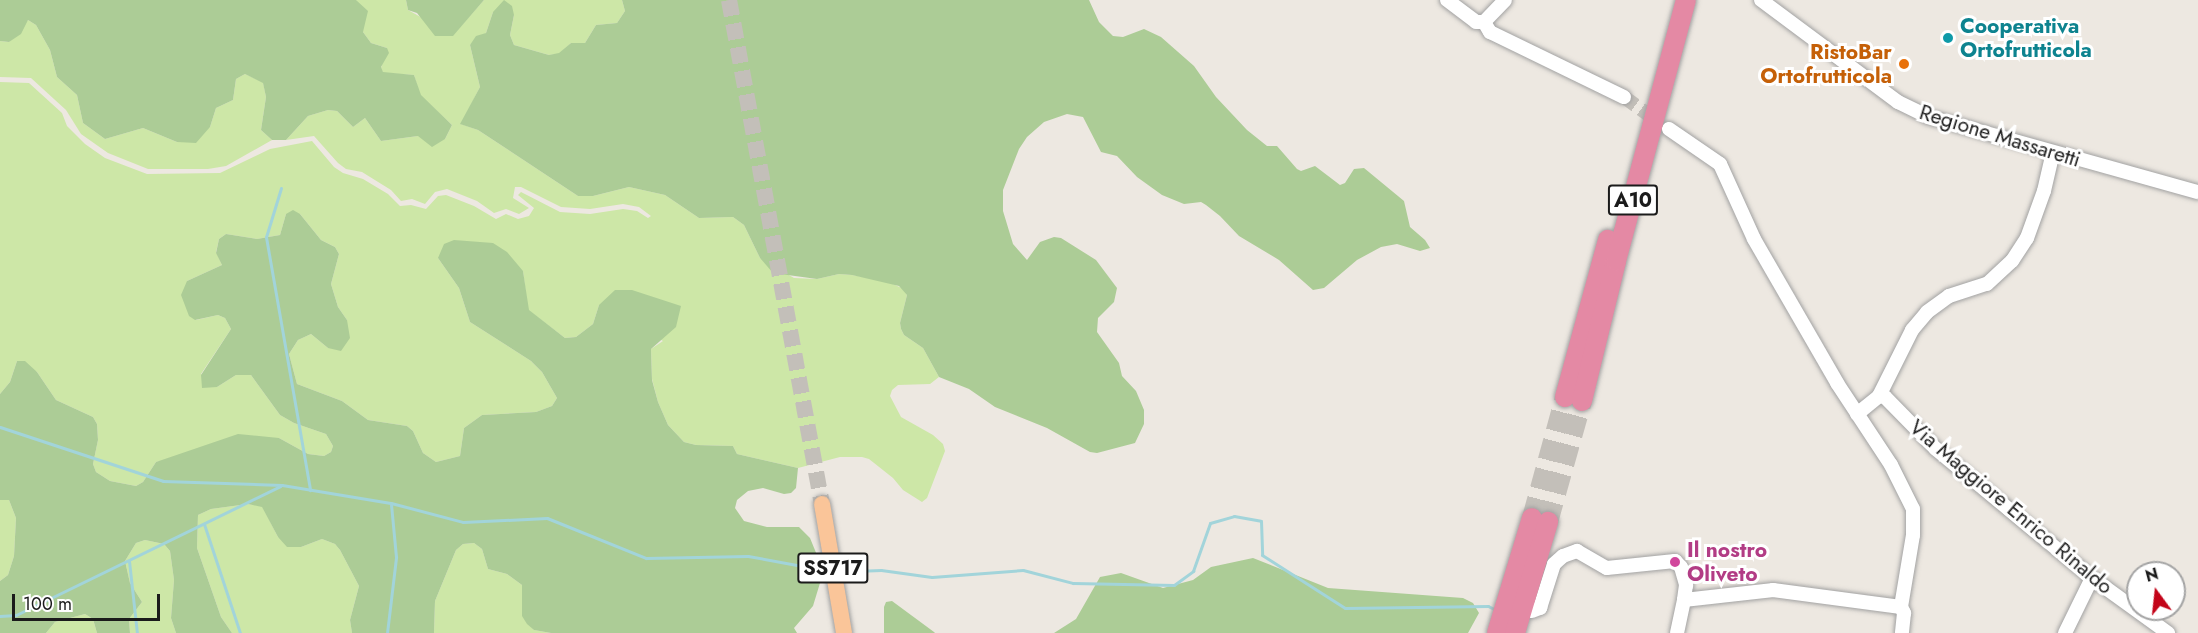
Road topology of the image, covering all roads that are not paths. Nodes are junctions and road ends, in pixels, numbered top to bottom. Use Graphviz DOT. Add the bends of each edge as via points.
graph roads {
  1 [pos="1447,0"];
  2 [pos="1505,0"];
  3 [pos="1673,0"];
  4 [pos="1686,0"];
  5 [pos="1761,0"];
  6 [pos="1484,22"];
  7 [pos="1624,97"];
  8 [pos="1669,129"];
  9 [pos="2053,153"];
  10 [pos="2198,192"];
  11 [pos="1879,396"];
  12 [pos="1857,414"];
  13 [pos="822,504"];
  14 [pos="2092,578"];
  15 [pos="1684,600"];
  16 [pos="1901,607"];
  17 [pos="1532,611"];
  18 [pos="844,633"];
  19 [pos="1497,633"];
  20 [pos="1515,633"];
  21 [pos="1677,633"];
  22 [pos="1902,633"];
  23 [pos="2065,633"];
  24 [pos="2168,633"];
  1 -- 6 [label="street" via="1476,22"];
  2 -- 6 [label="street"];
  3 -- 4 [label="highway, A10" via="1574,399 1616,261"];
  5 -- 9 [label="street, Regione Massaretti" via="1898,102 1929,117"];
  6 -- 7 [label="street" via="1490,32"];
  8 -- 12 [label="street" via="1720,164 1754,239"];
  9 -- 10 [label="street, Regione Massaretti"];
  9 -- 11 [label="street" via="2027,238 2016,255 1987,284 1949,296 1927,312 1912,330"];
  11 -- 12 [label="street"];
  11 -- 14 [label="street, Via Maggiore Enrico Rinaldo" via="1885,397 1936,449"];
  12 -- 16 [label="street" via="1891,465 1913,509 1913,535"];
  13 -- 18 [label="main road, SS717"];
  14 -- 23 [label="street"];
  14 -- 24 [label="street, Via Maggiore Enrico Rinaldo"];
  15 -- 16 [label="street" via="1773,590"];
  15 -- 17 [label="street" via="1682,567 1675,561 1607,568 1576,551 1554,564 1539,608"];
  15 -- 21 [label="street"];
  16 -- 22 [label="street"];
  19 -- 20 [label="highway" via="1540,520"];
}
